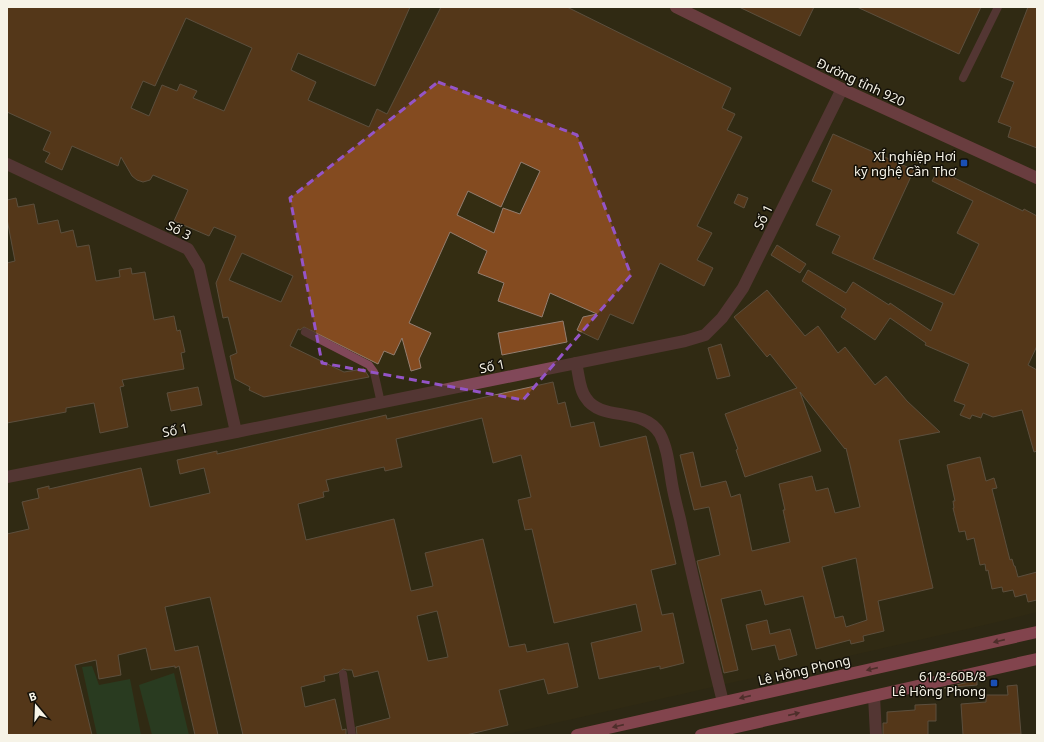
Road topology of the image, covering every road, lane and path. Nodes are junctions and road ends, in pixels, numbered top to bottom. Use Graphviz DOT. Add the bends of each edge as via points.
graph roads {
  1 [pos="676,7"];
  2 [pos="998,7"];
  3 [pos="963,78"];
  4 [pos="842,89"];
  5 [pos="7,164"];
  6 [pos="1037,178"];
  7 [pos="305,332"];
  8 [pos="576,363"];
  9 [pos="381,403"];
  10 [pos="236,432"];
  11 [pos="7,477"];
  12 [pos="1037,632"];
  13 [pos="1037,659"];
  14 [pos="343,674"];
  15 [pos="874,696"];
  16 [pos="723,702"];
  17 [pos="722,733"];
  18 [pos="352,735"];
  19 [pos="577,735"];
  20 [pos="701,735"];
  21 [pos="876,735"];
  1 -- 4 [label="main road, Đường tỉnh 920"];
  2 -- 3 [label="lane"];
  4 -- 6 [label="main road, Đường tỉnh 920"];
  4 -- 8 [label="street, Số 1" via="743,288 722,318 704,335 685,341"];
  5 -- 10 [label="street, Số 3" via="188,249 199,268"];
  7 -- 9 [label="lane" via="369,365 374,372"];
  8 -- 9 [label="street, Số 1"];
  8 -- 16 [label="street" via="586,399 594,406 636,417 650,423 659,433 668,456 696,594"];
  9 -- 10 [label="street, Số 1"];
  10 -- 11 [label="street, Số 1"];
  12 -- 16 [label="highway, Lê Hồng Phong, one-way"];
  13 -- 15 [label="highway"];
  14 -- 18 [label="lane"];
  17 -- 15 [label="highway, one-way"];
  15 -- 21 [label="street"];
  16 -- 19 [label="highway, Lê Hồng Phong, one-way"];
  17 -- 20 [label="highway"];
}
